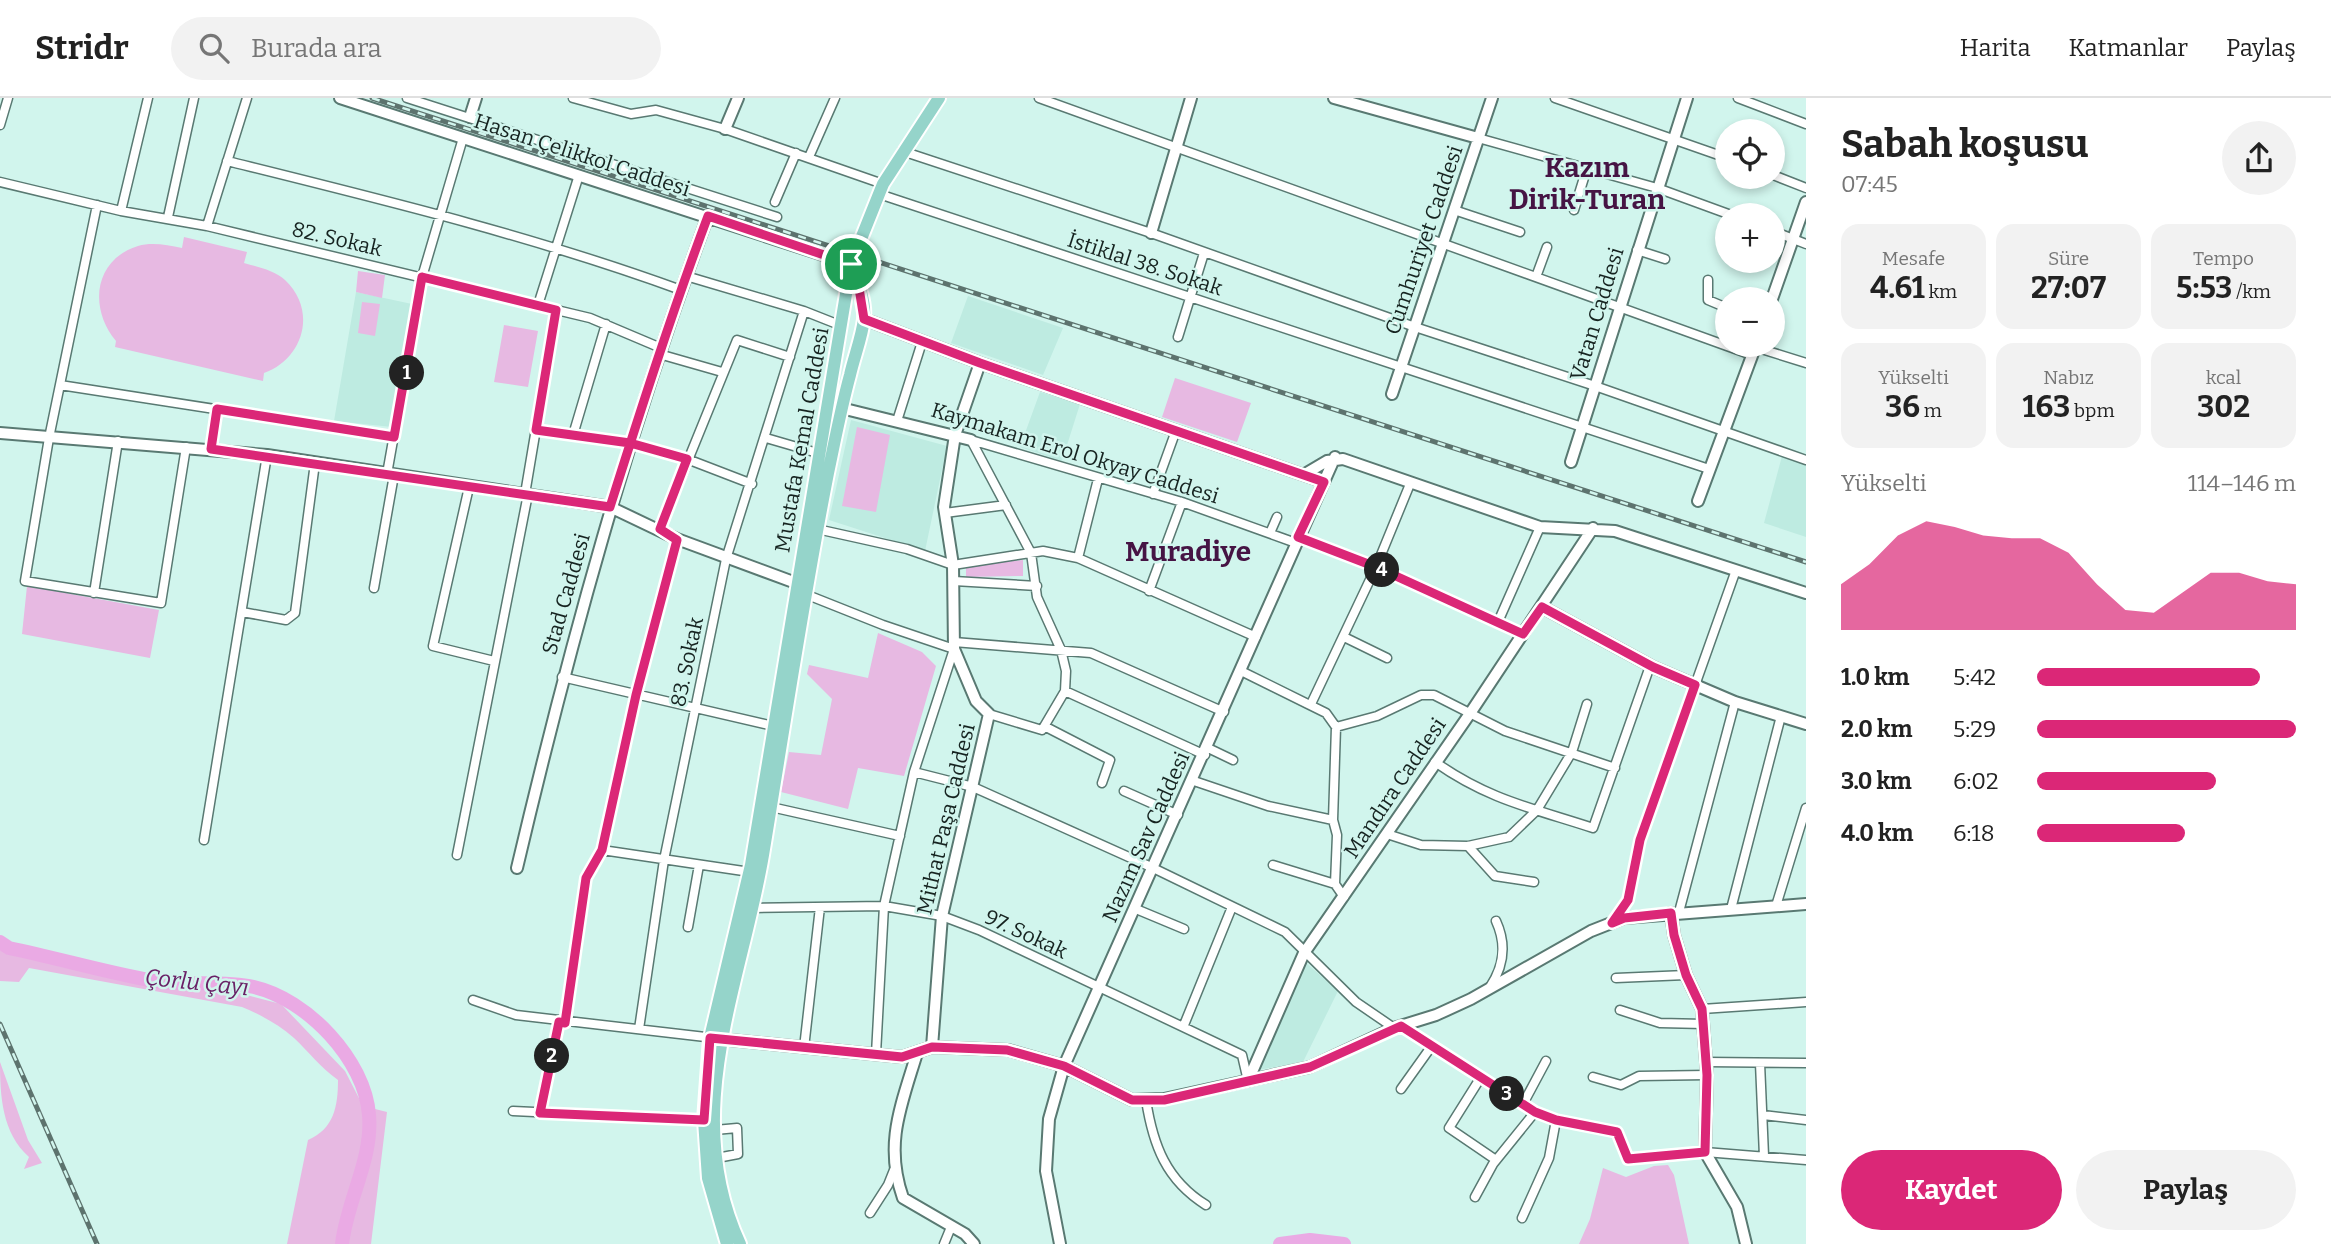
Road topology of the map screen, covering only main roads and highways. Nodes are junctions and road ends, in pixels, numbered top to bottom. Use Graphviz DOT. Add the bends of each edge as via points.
graph roads {
  1 [pos="939,98"];
  2 [pos="851,264"];
  3 [pos="845,303"];
  4 [pos="863,318"];
  5 [pos="842,326"];
  6 [pos="800,588"];
  7 [pos="787,675"];
  8 [pos="776,744"];
  9 [pos="715,1038"];
  10 [pos="727,1244"];
  11 [pos="740,1244"];
  1 -- 2 [label="main road, Mustafa Kemal Caddesi" via="881,189"];
  2 -- 3 [label="main road, Mustafa Kemal Caddesi"];
  2 -- 4 [label="main road"];
  3 -- 4 [label="main road"];
  3 -- 5 [label="main road, Mustafa Kemal Caddesi"];
  4 -- 5 [label="main road"];
  4 -- 6 [label="main road, Mustafa Kemal Caddesi"];
  5 -- 6 [label="main road, Mustafa Kemal Caddesi"];
  6 -- 7 [label="main road, Mustafa Kemal Caddesi"];
  7 -- 8 [label="main road, Mustafa Kemal Caddesi"];
  7 -- 8 [label="main road, Mustafa Kemal Caddesi" via="773,726"];
  8 -- 9 [label="main road, Mustafa Kemal Caddesi"];
  8 -- 9 [label="main road, Mustafa Kemal Caddesi" via="771,807 753,908"];
  9 -- 10 [label="main road, Mustafa Kemal Caddesi" via="704,1120 708,1178"];
  9 -- 11 [label="main road, Mustafa Kemal Caddesi" via="719,1177"];
}
